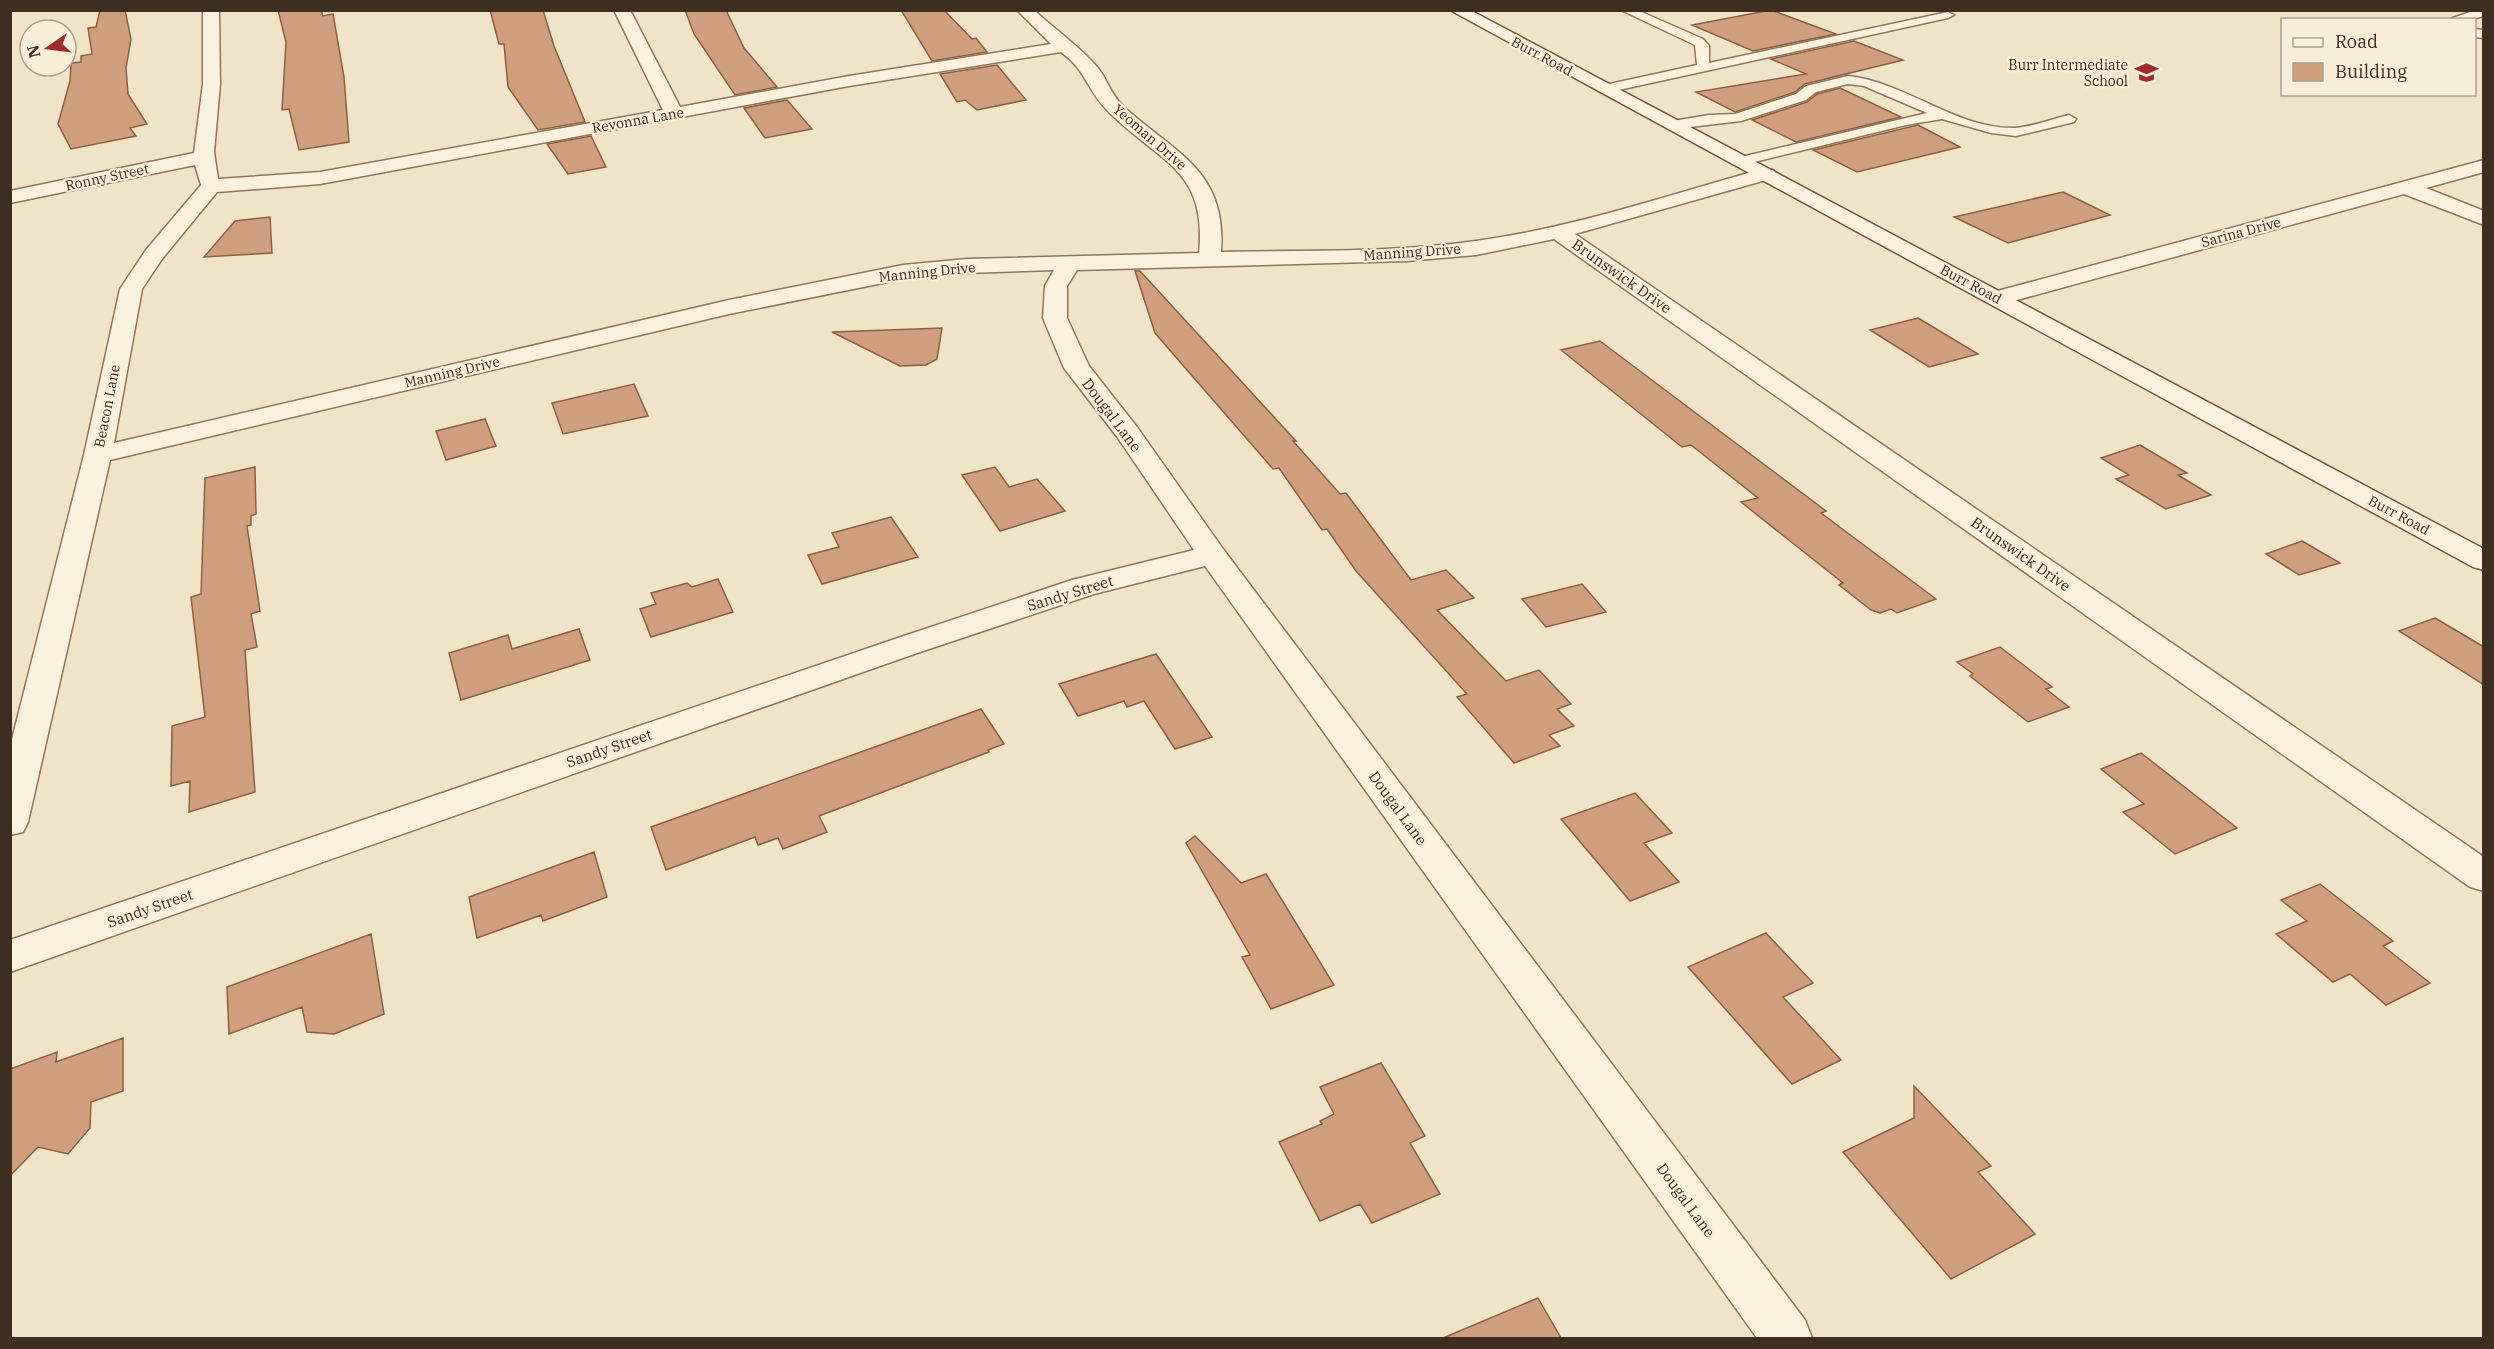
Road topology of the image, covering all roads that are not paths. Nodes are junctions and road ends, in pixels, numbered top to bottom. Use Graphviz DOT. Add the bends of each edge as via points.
graph roads {
  1 [pos="211,10"];
  2 [pos="621,10"];
  3 [pos="1024,10"];
  4 [pos="1457,10"];
  5 [pos="1626,10"];
  6 [pos="2484,12"];
  7 [pos="1948,15"];
  8 [pos="2460,18"];
  9 [pos="1699,42"];
  10 [pos="1719,45"];
  11 [pos="1064,47"];
  12 [pos="1740,48"];
  13 [pos="1772,52"];
  14 [pos="1702,68"];
  15 [pos="1605,89"];
  16 [pos="674,114"];
  17 [pos="1942,115"];
  18 [pos="2070,119"];
  19 [pos="1673,125"];
  20 [pos="204,157"];
  21 [pos="1742,161"];
  22 [pos="2484,166"];
  23 [pos="1766,174"];
  24 [pos="211,186"];
  25 [pos="2405,187"];
  26 [pos="10,197"];
  27 [pos="2484,219"];
  28 [pos="1558,232"];
  29 [pos="1209,259"];
  30 [pos="1070,263"];
  31 [pos="1998,298"];
  32 [pos="98,456"];
  33 [pos="1212,555"];
  34 [pos="2484,561"];
  35 [pos="10,822"];
  36 [pos="2484,877"];
  37 [pos="10,956"];
  38 [pos="1787,1338"];
  1 -- 20 [label="street" via="211,95"];
  2 -- 16 [label="street"];
  3 -- 11 [label="street, Yeoman Drive"];
  4 -- 15 [label="street, Burr Road"];
  5 -- 9 [label="lane"];
  6 -- 8 [label="lane"];
  7 -- 13 [label="lane"];
  9 -- 10 [label="lane"];
  9 -- 14 [label="lane" via="1703,46"];
  11 -- 16 [label="street, Revonna Lane" via="883,75"];
  11 -- 29 [label="street, Yeoman Drive" via="1093,73 1101,93 1117,110 1188,168 1204,194 1212,227"];
  12 -- 13 [label="lane"];
  13 -- 14 [label="lane"];
  14 -- 15 [label="lane"];
  15 -- 19 [label="street, Burr Road"];
  16 -- 24 [label="street, Revonna Lane" via="320,178"];
  17 -- 18 [label="lane" via="2016,132"];
  17 -- 19 [label="lane" via="1867,82 1848,80 1811,89 1801,97 1736,118"];
  17 -- 21 [label="lane"];
  19 -- 21 [label="street, Burr Road"];
  20 -- 24 [label="street" via="204,173"];
  20 -- 26 [label="street, Ronny Street"];
  21 -- 23 [label="street, Burr Road"];
  22 -- 25 [label="street, Sarina Drive"];
  23 -- 28 [label="street, Manning Drive"];
  23 -- 31 [label="street, Burr Road"];
  24 -- 32 [label="street, Beacon Lane" via="131,289"];
  25 -- 27 [label="street"];
  25 -- 31 [label="street, Sarina Drive"];
  28 -- 29 [label="street, Manning Drive" via="1476,248 1407,254"];
  28 -- 36 [label="street, Brunswick Drive"];
  29 -- 30 [label="street, Manning Drive"];
  30 -- 32 [label="street, Manning Drive" via="903,272 828,286"];
  30 -- 33 [label="street, Dougal Lane" via="1056,286 1055,318 1077,368"];
  31 -- 34 [label="street, Burr Road"];
  32 -- 35 [label="street, Beacon Lane"];
  33 -- 37 [label="street, Sandy Street" via="1083,587 909,645"];
  33 -- 38 [label="street, Dougal Lane"];
}
